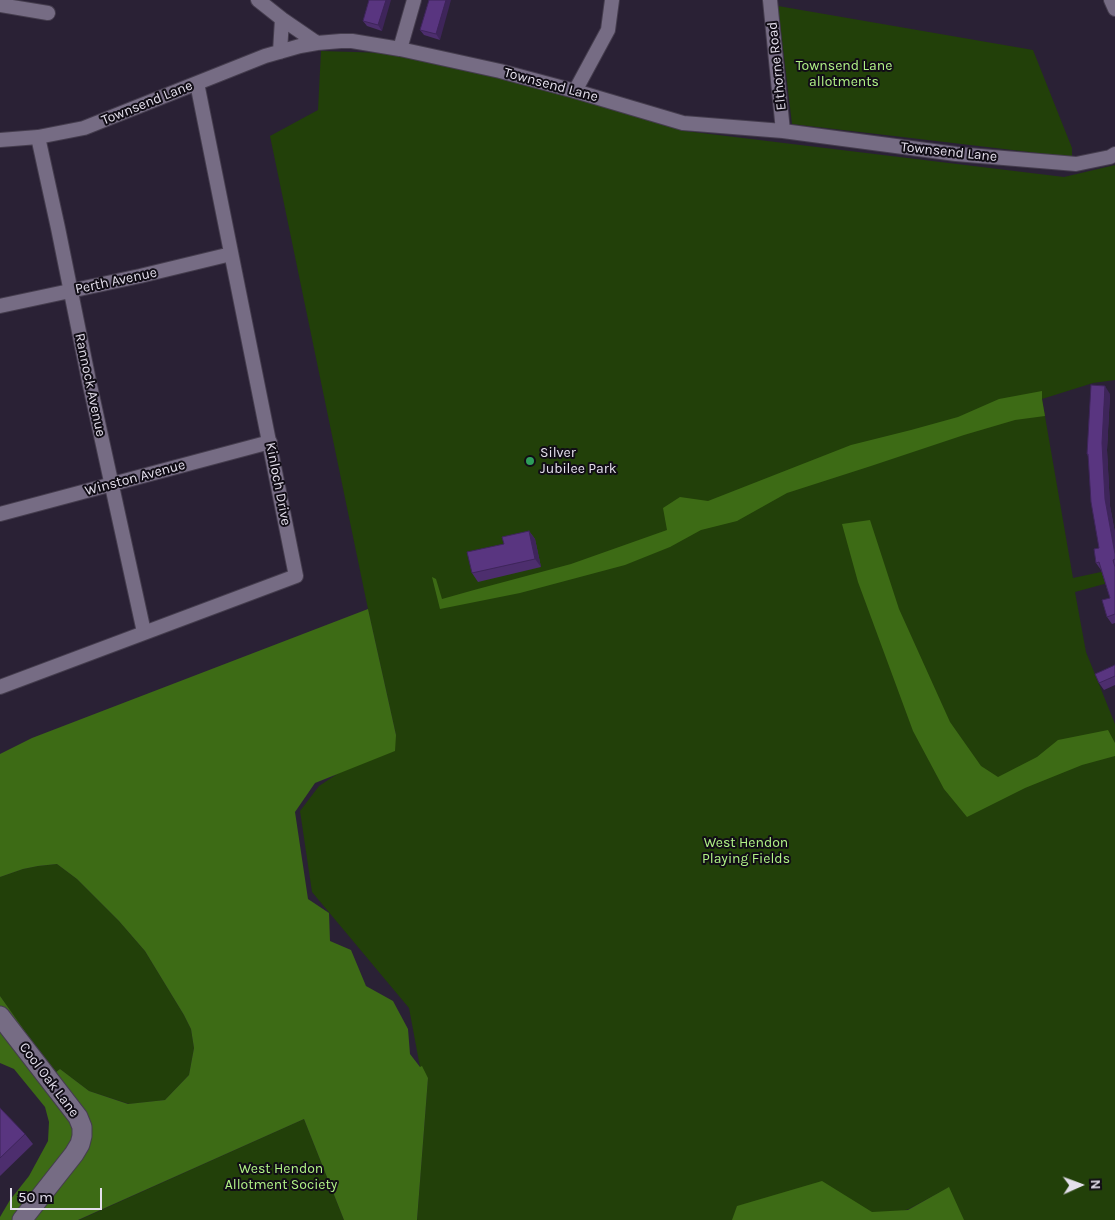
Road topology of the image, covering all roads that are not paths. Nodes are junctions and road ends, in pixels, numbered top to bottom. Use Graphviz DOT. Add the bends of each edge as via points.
graph roads {
  1 [pos="258,0"];
  2 [pos="414,0"];
  3 [pos="612,0"];
  4 [pos="770,0"];
  5 [pos="1111,0"];
  6 [pos="0,6"];
  7 [pos="1115,9"];
  8 [pos="48,13"];
  9 [pos="282,19"];
  10 [pos="317,43"];
  11 [pos="400,49"];
  12 [pos="280,52"];
  13 [pos="197,83"];
  14 [pos="575,91"];
  15 [pos="783,131"];
  16 [pos="38,137"];
  17 [pos="0,140"];
  18 [pos="1115,154"];
  19 [pos="231,254"];
  20 [pos="70,290"];
  21 [pos="0,306"];
  22 [pos="270,442"];
  23 [pos="111,484"];
  24 [pos="0,514"];
  25 [pos="144,632"];
  26 [pos="0,687"];
  27 [pos="0,1016"];
  28 [pos="22,1220"];
  1 -- 9 [label="street"];
  2 -- 11 [label="street"];
  3 -- 14 [label="street" via="608,30"];
  4 -- 15 [label="street, Elthorne Road"];
  5 -- 7 [label="street"];
  6 -- 8 [label="street"];
  9 -- 10 [label="street"];
  9 -- 12 [label="street"];
  10 -- 11 [label="street, Townsend Lane" via="352,41"];
  10 -- 12 [label="street, Townsend Lane"];
  11 -- 14 [label="street, Townsend Lane"];
  12 -- 13 [label="street, Townsend Lane"];
  13 -- 16 [label="street, Townsend Lane" via="84,128"];
  13 -- 19 [label="street, Kinloch Drive"];
  14 -- 15 [label="street, Townsend Lane" via="683,123"];
  15 -- 18 [label="street, Townsend Lane" via="956,154 1076,164"];
  16 -- 17 [label="street, Townsend Lane"];
  16 -- 20 [label="street, Rannock Avenue"];
  19 -- 20 [label="street, Perth Avenue"];
  19 -- 22 [label="street, Kinloch Drive"];
  20 -- 21 [label="street, Perth Avenue"];
  20 -- 23 [label="street, Rannock Avenue"];
  22 -- 23 [label="street, Winston Avenue"];
  22 -- 25 [label="street, Kinloch Drive" via="296,576"];
  23 -- 24 [label="street, Winston Avenue"];
  23 -- 25 [label="street, Rannock Avenue"];
  25 -- 26 [label="street, Kinloch Drive"];
  27 -- 28 [label="street, Cool Oak Lane" via="78,1116 82,1127 80,1144 74,1154"];
}
